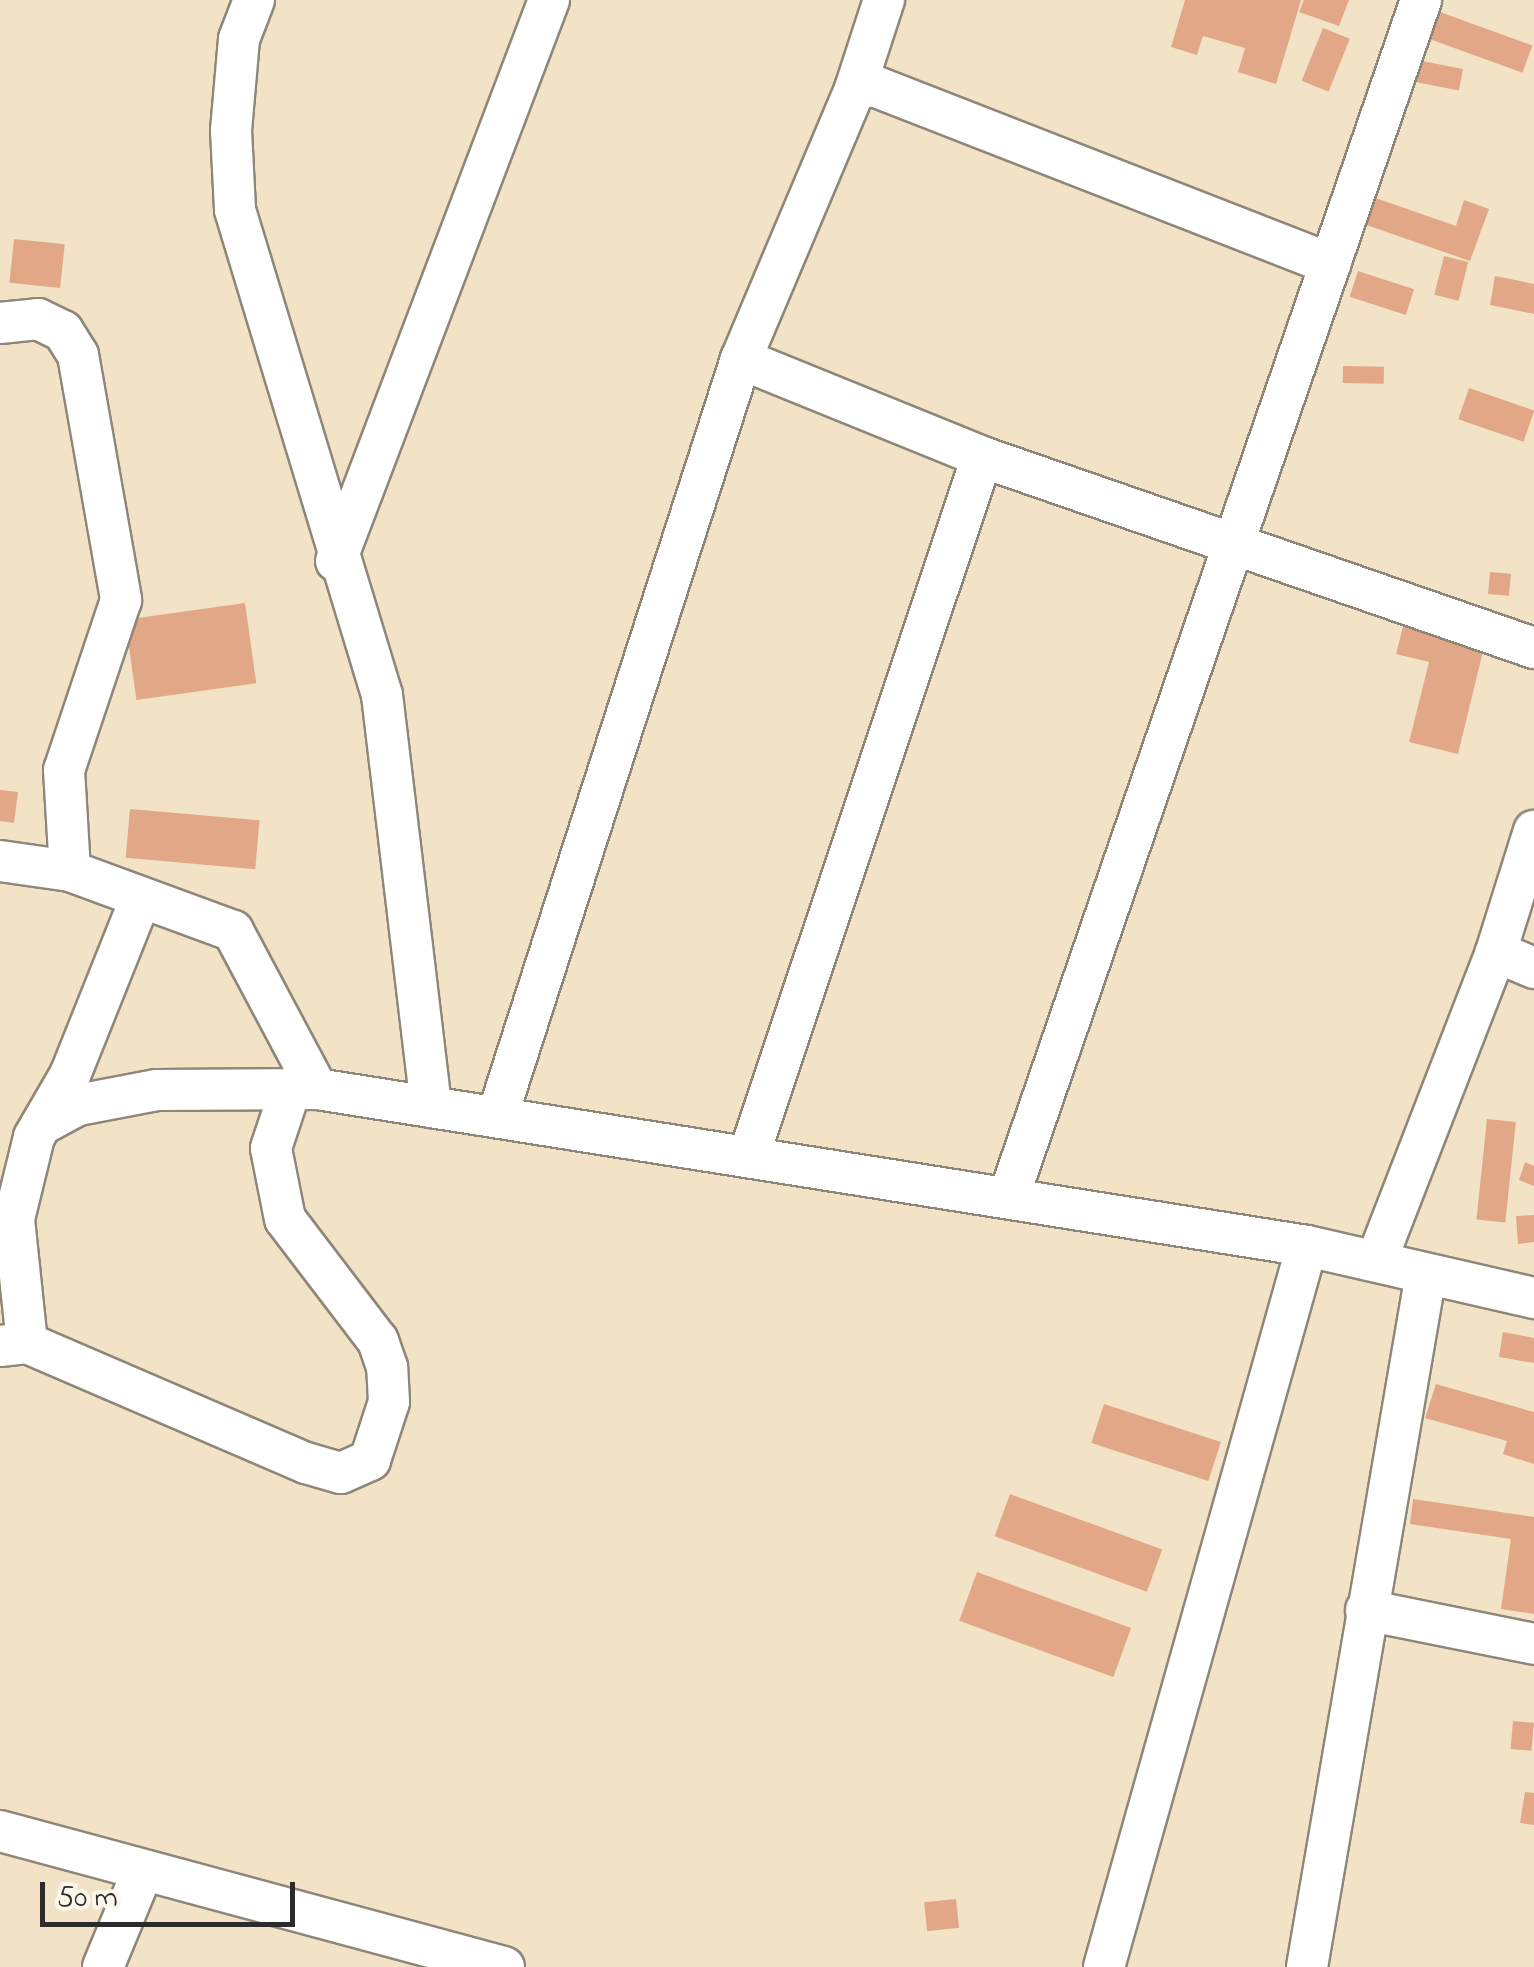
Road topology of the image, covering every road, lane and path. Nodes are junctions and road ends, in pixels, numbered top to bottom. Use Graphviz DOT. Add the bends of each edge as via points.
graph roads {
  1 [pos="254,0"];
  2 [pos="549,0"];
  3 [pos="884,0"];
  4 [pos="1421,0"];
  5 [pos="855,89"];
  6 [pos="1331,264"];
  7 [pos="0,323"];
  8 [pos="741,358"];
  9 [pos="982,456"];
  10 [pos="1234,546"];
  11 [pos="336,561"];
  12 [pos="1534,648"];
  13 [pos="1534,831"];
  14 [pos="0,861"];
  15 [pos="70,871"];
  16 [pos="140,900"];
  17 [pos="1496,952"];
  18 [pos="1534,968"];
  19 [pos="304,1088"];
  20 [pos="430,1107"];
  21 [pos="498,1114"];
  22 [pos="41,1125"];
  23 [pos="748,1154"];
  24 [pos="1010,1196"];
  25 [pos="1307,1246"];
  26 [pos="1377,1259"];
  27 [pos="1426,1274"];
  28 [pos="1534,1298"];
  29 [pos="14,1344"];
  30 [pos="1366,1610"];
  31 [pos="1534,1644"];
  32 [pos="0,1831"];
  33 [pos="142,1873"];
  34 [pos="103,1967"];
  35 [pos="504,1967"];
  36 [pos="1104,1967"];
  37 [pos="1307,1967"];
  1 -- 11 [label="street" via="239,38 231,130 235,210"];
  2 -- 11 [label="street"];
  3 -- 5 [label="street"];
  4 -- 6 [label="street"];
  5 -- 6 [label="street" via="874,86"];
  5 -- 8 [label="street" via="843,104"];
  6 -- 10 [label="street"];
  7 -- 15 [label="street" via="38,319 62,331 78,354 122,600 64,770"];
  8 -- 9 [label="street"];
  8 -- 21 [label="street"];
  9 -- 10 [label="street"];
  9 -- 23 [label="street"];
  10 -- 12 [label="street"];
  10 -- 24 [label="street"];
  11 -- 20 [label="street" via="382,695"];
  13 -- 17 [label="street"];
  14 -- 15 [label="street"];
  15 -- 16 [label="street"];
  16 -- 19 [label="street" via="202,914 233,931"];
  16 -- 22 [label="street" via="70,1075"];
  17 -- 18 [label="street"];
  17 -- 26 [label="street"];
  19 -- 20 [label="street"];
  19 -- 22 [label="street" via="157,1090 78,1105"];
  19 -- 29 [label="street" via="271,1148 285,1219 378,1341 388,1367 390,1402 370,1460 341,1473 306,1463"];
  20 -- 21 [label="street"];
  21 -- 23 [label="street"];
  22 -- 29 [label="street" via="14,1219"];
  23 -- 24 [label="street"];
  24 -- 25 [label="street"];
  25 -- 26 [label="street"];
  25 -- 36 [label="street"];
  26 -- 27 [label="street"];
  27 -- 28 [label="street"];
  27 -- 30 [label="street"];
  30 -- 31 [label="street"];
  30 -- 37 [label="street"];
  32 -- 33 [label="street"];
  33 -- 34 [label="street"];
  33 -- 35 [label="street"];
}
